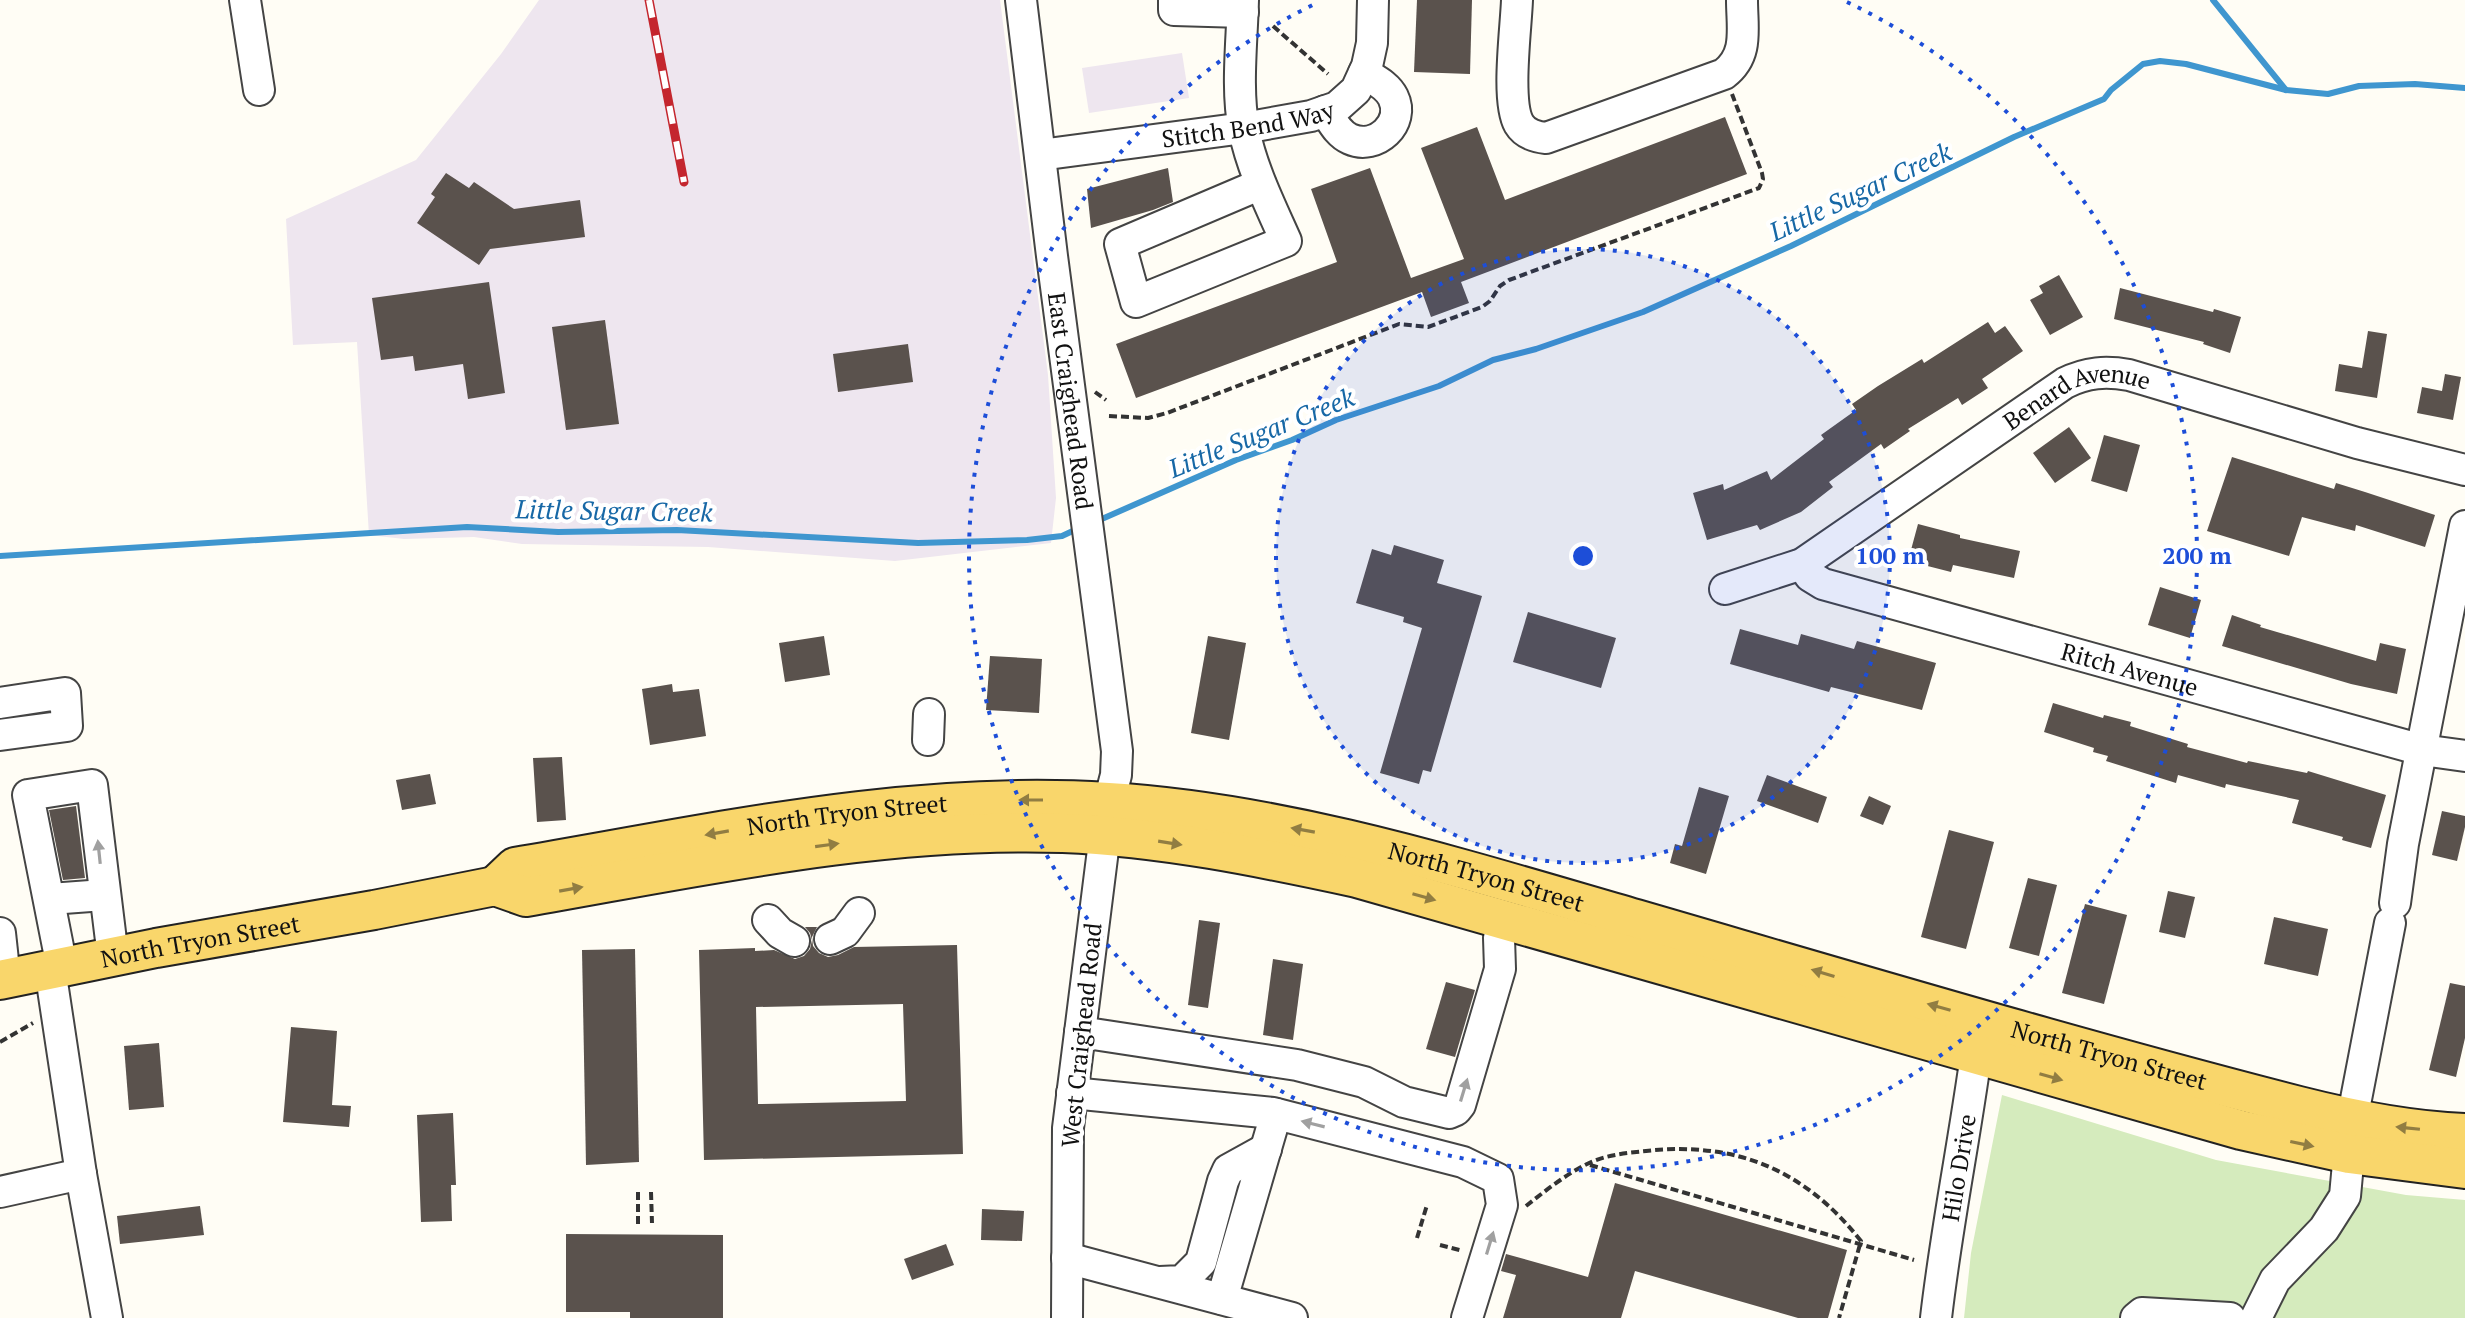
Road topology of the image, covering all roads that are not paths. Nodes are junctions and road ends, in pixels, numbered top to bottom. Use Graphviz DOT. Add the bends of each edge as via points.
graph roads {
  1 [pos="245,0"];
  2 [pos="1021,0"];
  3 [pos="1174,0"];
  4 [pos="1373,0"];
  5 [pos="1517,0"];
  6 [pos="1742,0"];
  7 [pos="1243,6"];
  8 [pos="1364,73"];
  9 [pos="259,90"];
  10 [pos="1325,111"];
  11 [pos="1244,128"];
  12 [pos="1040,155"];
  13 [pos="1261,184"];
  14 [pos="2465,470"];
  15 [pos="2465,526"];
  16 [pos="1802,564"];
  17 [pos="1725,589"];
  18 [pos="0,703"];
  19 [pos="0,735"];
  20 [pos="2422,750"];
  21 [pos="2465,756"];
  22 [pos="1107,819"];
  23 [pos="104,895"];
  24 [pos="50,899"];
  25 [pos="859,913"];
  26 [pos="768,920"];
  27 [pos="1504,920"];
  28 [pos="0,933"];
  29 [pos="830,939"];
  30 [pos="794,941"];
  31 [pos="113,957"];
  32 [pos="56,968"];
  33 [pos="3,980"];
  34 [pos="1080,1032"];
  35 [pos="1978,1037"];
  36 [pos="1072,1093"];
  37 [pos="1276,1114"];
  38 [pos="2465,1133"];
  39 [pos="2350,1137"];
  40 [pos="1266,1149"];
  41 [pos="2465,1169"];
  42 [pos="81,1174"];
  43 [pos="0,1192"];
  44 [pos="1067,1258"];
  45 [pos="1158,1283"];
  46 [pos="1222,1299"];
  47 [pos="107,1318"];
  48 [pos="1067,1318"];
  49 [pos="1292,1318"];
  50 [pos="1467,1318"];
  51 [pos="1936,1318"];
  52 [pos="2136,1318"];
  53 [pos="2230,1318"];
  54 [pos="2256,1318"];
  1 -- 9 [label="street"];
  2 -- 12 [label="street, East Craighead Road"];
  3 -- 7 [label="street" via="1174,10"];
  4 -- 8 [label="street, Stitch Bend Way" via="1372,43"];
  5 -- 6 [label="street" via="1512,101 1520,125 1532,136 1546,138 1724,74 1737,64 1742,49"];
  7 -- 11 [label="street"];
  8 -- 10 [label="street, Stitch Bend Way" via="1356,90"];
  8 -- 10 [label="street" via="1394,98 1391,127 1379,139 1349,139"];
  10 -- 11 [label="street, Stitch Bend Way"];
  11 -- 12 [label="street, Stitch Bend Way"];
  11 -- 13 [label="street"];
  12 -- 22 [label="street, East Craighead Road" via="1117,751"];
  13 -- 13 [label="street" via="1286,241 1136,302 1120,244"];
  14 -- 16 [label="street, Benard Avenue" via="2129,375 2086,374 2065,383"];
  15 -- 20 [label="street"];
  16 -- 17 [label="street, Benard Avenue"];
  16 -- 20 [label="street, Ritch Avenue" via="1823,584"];
  18 -- 19 [label="street" via="65,693 67,726"];
  20 -- 21 [label="street, Ritch Avenue"];
  20 -- 39 [label="street"];
  22 -- 27 [label="main road, North Tryon Street, one-way" via="1144,839 1294,864"];
  22 -- 31 [label="main road, North Tryon Street" via="1064,833 879,839 773,853 526,897 495,886"];
  22 -- 34 [label="street, West Craighead Road"];
  35 -- 22 [label="main road, North Tryon Street, one-way" via="1484,875 1327,835 1217,815"];
  23 -- 24 [label="street"];
  23 -- 24 [label="street, one-way" via="92,785 28,795"];
  23 -- 31 [label="street"];
  24 -- 32 [label="street"];
  25 -- 29 [label="street" via="845,932"];
  26 -- 30 [label="street"];
  34 -- 27 [label="street, one-way" via="1297,1065 1378,1088 1404,1102 1443,1113 1456,1110 1500,969"];
  27 -- 35 [label="main road, North Tryon Street"];
  28 -- 33 [label="street"];
  31 -- 32 [label="main road, North Tryon Street"];
  32 -- 33 [label="main road, North Tryon Street"];
  32 -- 42 [label="street"];
  34 -- 36 [label="street, West Craighead Road"];
  35 -- 39 [label="main road, North Tryon Street" via="2229,1088"];
  35 -- 51 [label="street, Hilo Drive"];
  36 -- 37 [label="street"];
  36 -- 44 [label="street, West Craighead Road"];
  37 -- 40 [label="street"];
  50 -- 37 [label="street, one-way" via="1502,1205 1498,1179 1463,1162"];
  38 -- 39 [label="main road, North Tryon Street, one-way"];
  39 -- 41 [label="main road, North Tryon Street"];
  39 -- 54 [label="street" via="2345,1196 2324,1229 2275,1280"];
  40 -- 45 [label="street" via="1228,1170 1201,1262 1182,1281"];
  40 -- 46 [label="street"];
  42 -- 43 [label="street"];
  42 -- 47 [label="street"];
  44 -- 45 [label="street"];
  44 -- 48 [label="street, West Craighead Road"];
  45 -- 46 [label="street"];
  46 -- 49 [label="street"];
  52 -- 53 [label="street" via="2142,1313"];
}
